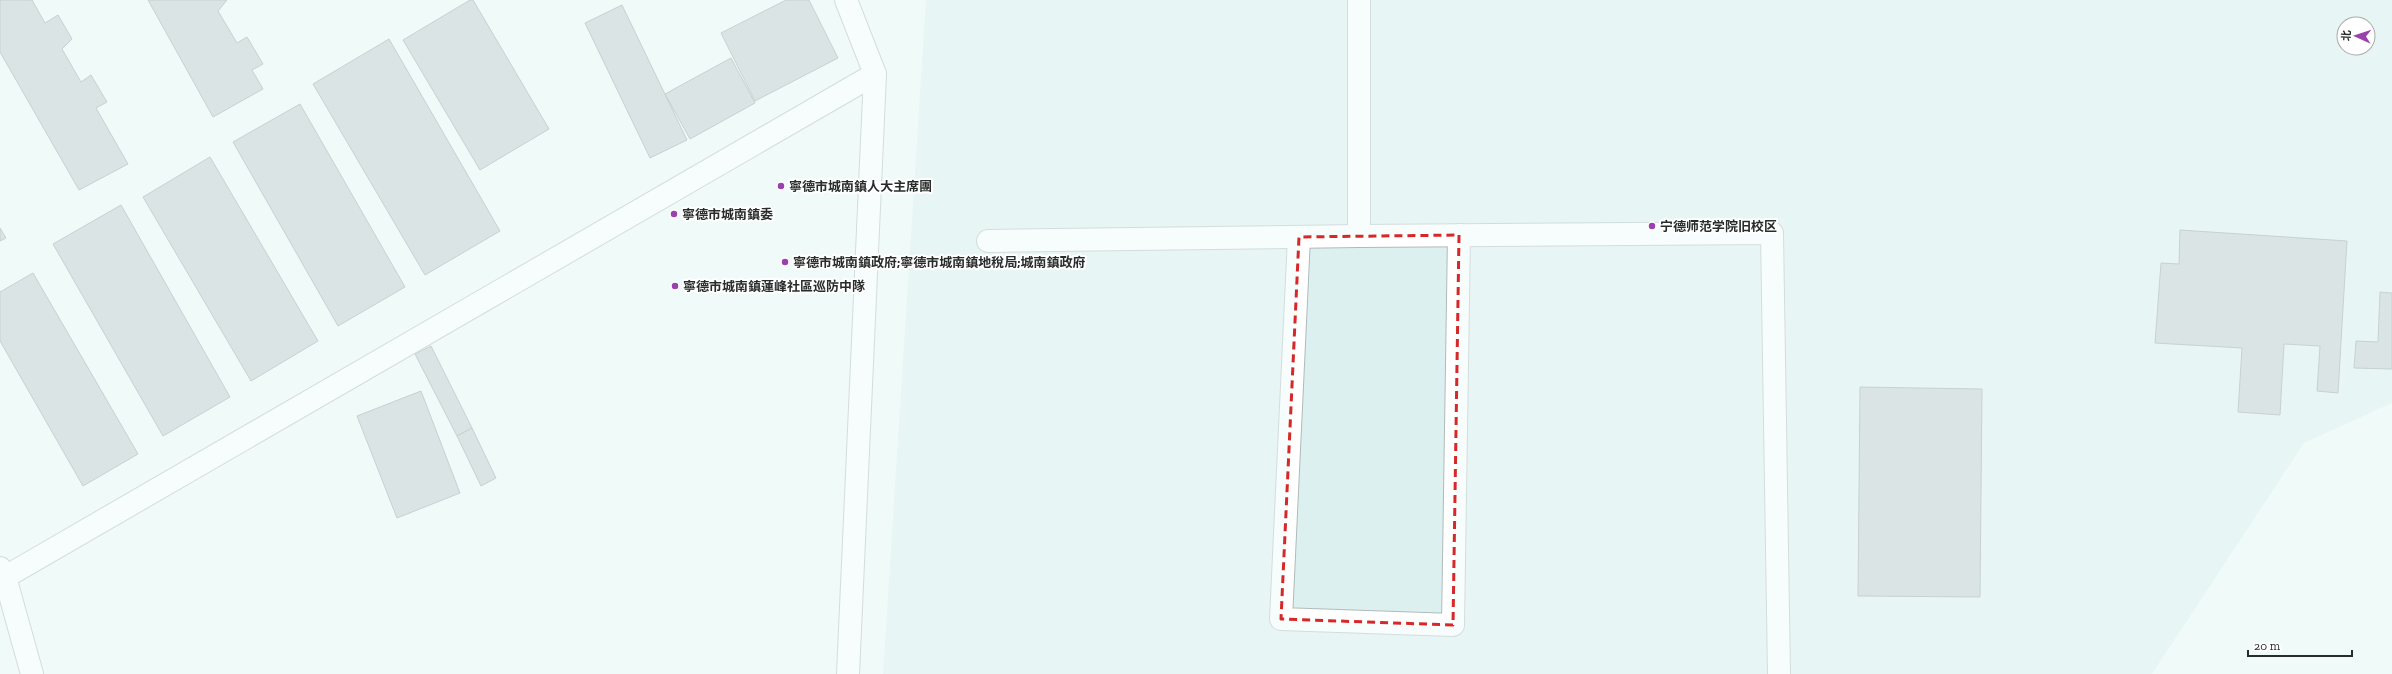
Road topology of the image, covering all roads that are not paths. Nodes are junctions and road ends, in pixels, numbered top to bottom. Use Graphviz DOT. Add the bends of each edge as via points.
graph roads {
  1 [pos="846,0"];
  2 [pos="1360,0"];
  3 [pos="876,74"];
  4 [pos="1459,235"];
  5 [pos="1359,236"];
  6 [pos="1299,237"];
  7 [pos="988,242"];
  8 [pos="2,575"];
  9 [pos="32,674"];
  10 [pos="848,674"];
  11 [pos="1779,674"];
  1 -- 3 [label="street"];
  2 -- 5 [label="street"];
  3 -- 8 [label="street"];
  3 -- 10 [label="street"];
  4 -- 5 [label="street"];
  4 -- 6 [label="street" via="1453,625 1281,619"];
  4 -- 11 [label="street" via="1772,233"];
  5 -- 6 [label="street"];
  6 -- 7 [label="street"];
  8 -- 9 [label="street"];
}
